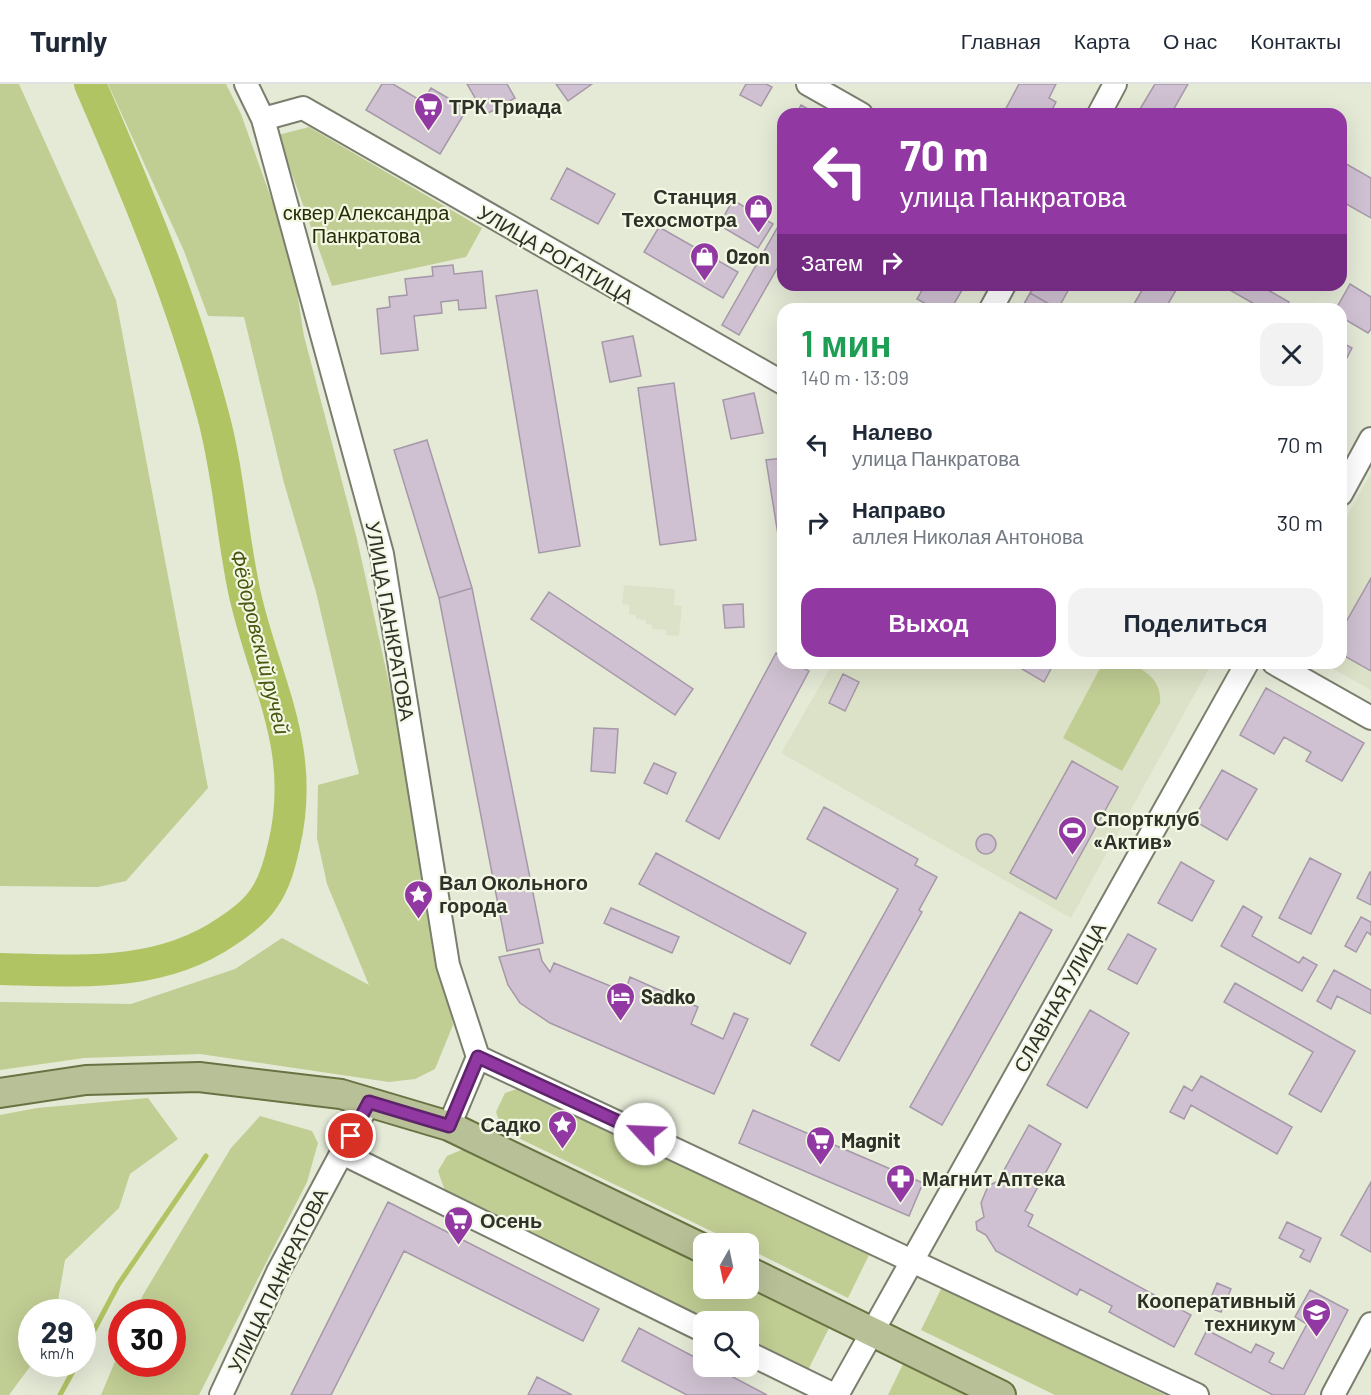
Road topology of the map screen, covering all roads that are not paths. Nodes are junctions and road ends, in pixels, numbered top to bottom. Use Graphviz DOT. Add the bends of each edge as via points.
graph roads {
  1 [pos="246,84"];
  2 [pos="808,84"];
  3 [pos="1115,84"];
  4 [pos="850,108"];
  5 [pos="1102,108"];
  6 [pos="263,119"];
  7 [pos="777,380"];
  8 [pos="1371,439"];
  9 [pos="1347,483"];
  10 [pos="1244,669"];
  11 [pos="1285,669"];
  12 [pos="1371,718"];
  13 [pos="478,1057"];
  14 [pos="0,1093"];
  15 [pos="369,1102"];
  16 [pos="449,1126"];
  17 [pos="342,1153"];
  18 [pos="693,1244"];
  19 [pos="912,1260"];
  20 [pos="759,1276"];
  21 [pos="1371,1324"];
  22 [pos="693,1326"];
  23 [pos="872,1331"];
  24 [pos="759,1358"];
  25 [pos="221,1395"];
  26 [pos="836,1395"];
  27 [pos="1001,1395"];
  28 [pos="1197,1395"];
  29 [pos="1333,1395"];
  1 -- 6 [label="street, УЛИЦА ПАНКРАТОВА"];
  2 -- 4 [label="street"];
  3 -- 5 [label="street"];
  6 -- 7 [label="street, УЛИЦА РОГАТИЦА" via="303,108"];
  6 -- 13 [label="street, УЛИЦА ПАНКРАТОВА" via="382,554 448,965"];
  8 -- 9 [label="street"];
  10 -- 19 [label="street, СЛАВНАЯ УЛИЦА"];
  11 -- 12 [label="street"];
  13 -- 16 [label="street"];
  13 -- 19 [label="street"];
  14 -- 15 [label="main road" via="86,1080 199,1077 341,1094"];
  15 -- 16 [label="main road"];
  15 -- 17 [label="street, УЛИЦА ПАНКРАТОВА"];
  16 -- 18 [label="main road"];
  17 -- 22 [label="street"];
  17 -- 25 [label="street, УЛИЦА ПАНКРАТОВА" via="278,1272"];
  19 -- 23 [label="street, СЛАВНАЯ УЛИЦА"];
  19 -- 28 [label="street"];
  20 -- 23 [label="main road"];
  21 -- 29 [label="street"];
  23 -- 26 [label="street, СЛАВНАЯ УЛИЦА"];
  23 -- 27 [label="main road"];
  24 -- 26 [label="street"];
}
